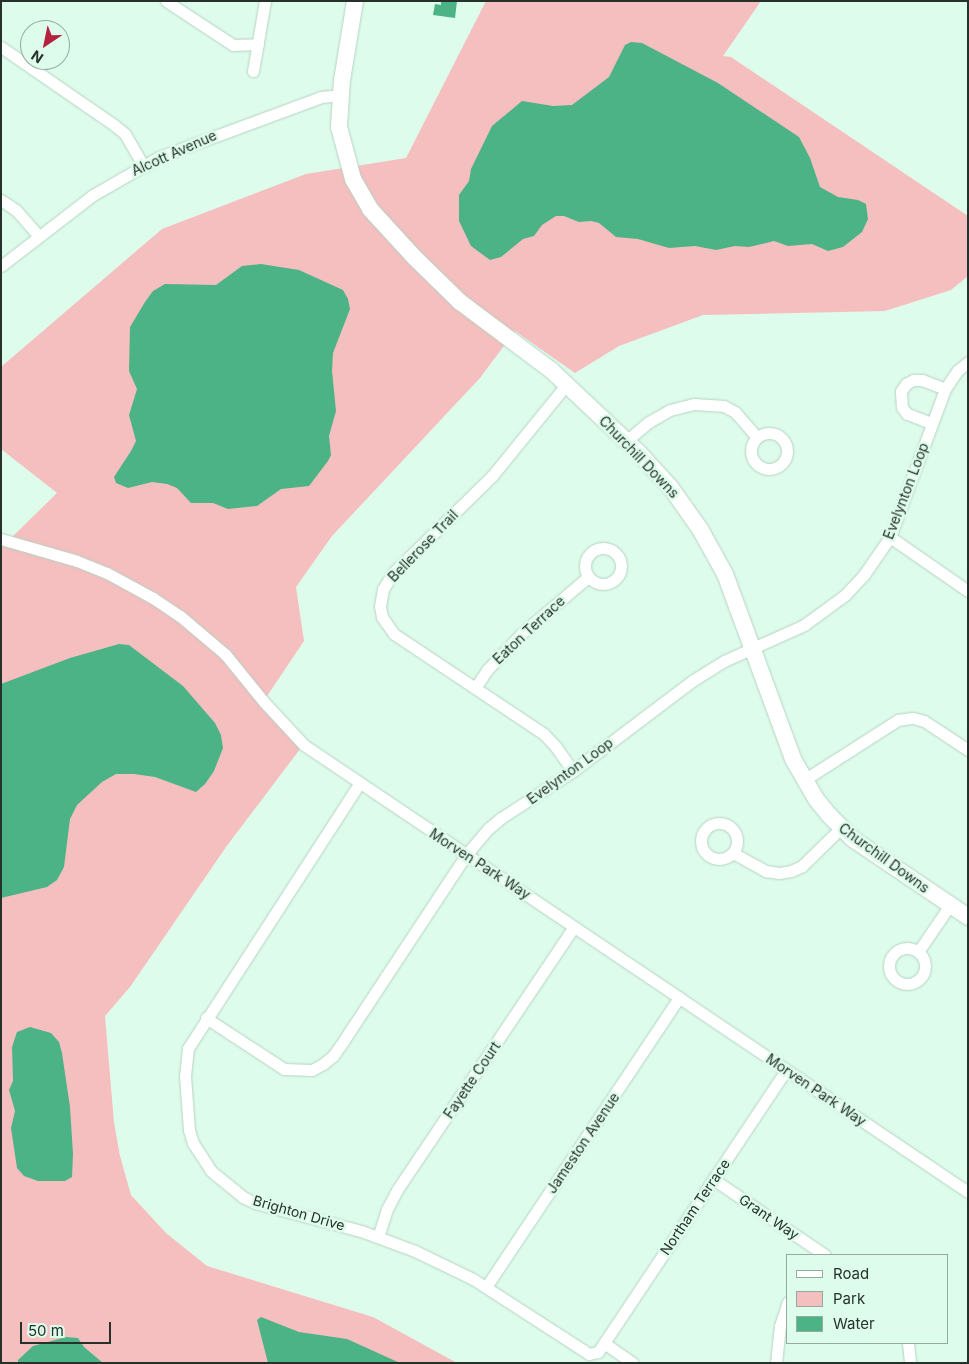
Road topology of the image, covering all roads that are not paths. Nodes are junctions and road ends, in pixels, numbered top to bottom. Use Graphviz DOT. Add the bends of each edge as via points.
graph roads {
  1 [pos="166,1"];
  2 [pos="265,1"];
  3 [pos="355,1"];
  4 [pos="258,44"];
  5 [pos="1,47"];
  6 [pos="253,71"];
  7 [pos="341,95"];
  8 [pos="143,165"];
  9 [pos="1,200"];
  10 [pos="40,236"];
  11 [pos="1,266"];
  12 [pos="968,362"];
  13 [pos="566,385"];
  14 [pos="945,389"];
  15 [pos="931,423"];
  16 [pos="757,437"];
  17 [pos="626,441"];
  18 [pos="890,537"];
  19 [pos="1,539"];
  20 [pos="588,577"];
  21 [pos="968,590"];
  22 [pos="754,649"];
  23 [pos="476,688"];
  24 [pos="968,750"];
  25 [pos="573,771"];
  26 [pos="804,780"];
  27 [pos="359,784"];
  28 [pos="840,828"];
  29 [pos="733,853"];
  30 [pos="466,855"];
  31 [pos="950,905"];
  32 [pos="968,917"];
  33 [pos="574,927"];
  34 [pos="918,952"];
  35 [pos="679,998"];
  36 [pos="206,1018"];
  37 [pos="786,1070"];
  38 [pos="713,1179"];
  39 [pos="968,1192"];
  40 [pos="378,1237"];
  41 [pos="820,1254"];
  42 [pos="486,1287"];
  43 [pos="786,1308"];
  44 [pos="908,1344"];
  45 [pos="601,1353"];
  46 [pos="633,1363"];
  47 [pos="776,1363"];
  48 [pos="910,1363"];
  1 -- 4 [label="street" via="232,45"];
  2 -- 4 [label="street"];
  3 -- 7 [label="street, Churchill Downs"];
  4 -- 6 [label="street"];
  5 -- 8 [label="street" via="114,125 124,134"];
  7 -- 8 [label="street, Alcott Avenue" via="321,97"];
  7 -- 13 [label="street, Churchill Downs" via="339,127 344,150 353,179 370,209 460,302 537,359"];
  8 -- 10 [label="street, Alcott Avenue" via="93,195"];
  9 -- 10 [label="street" via="16,210"];
  10 -- 11 [label="street, Alcott Avenue"];
  12 -- 14 [label="street, Evelynton Loop"];
  13 -- 17 [label="street, Churchill Downs"];
  13 -- 23 [label="street, Bellerose Trail" via="497,471 393,573 380,597 382,617 394,634"];
  14 -- 15 [label="street, Evelynton Loop"];
  14 -- 15 [label="street" via="913,380 901,391 902,407 907,414"];
  15 -- 18 [label="street, Evelynton Loop"];
  16 -- 17 [label="street" via="735,412 724,406 694,404 670,410"];
  17 -- 22 [label="street, Churchill Downs" via="671,488 700,529 725,574"];
  18 -- 21 [label="street"];
  18 -- 22 [label="street, Evelynton Loop" via="878,557 845,595 804,625"];
  19 -- 27 [label="street, Morven Park Way" via="107,573 180,616 225,654 304,745"];
  20 -- 23 [label="street, Eaton Terrace" via="522,633 486,670"];
  22 -- 25 [label="street, Evelynton Loop" via="724,661 692,681"];
  22 -- 26 [label="street, Churchill Downs" via="783,735"];
  23 -- 25 [label="street, Bellerose Trail" via="544,734"];
  24 -- 26 [label="street" via="924,721 913,718 898,720"];
  25 -- 30 [label="street, Evelynton Loop" via="501,818"];
  26 -- 28 [label="street, Churchill Downs"];
  27 -- 30 [label="street, Morven Park Way"];
  27 -- 36 [label="street, Brighton Drive"];
  28 -- 29 [label="street" via="802,866 791,871 766,871"];
  28 -- 31 [label="street, Churchill Downs"];
  30 -- 33 [label="street, Morven Park Way"];
  30 -- 36 [label="street, Evelynton Loop" via="344,1040 324,1064 312,1070 284,1069"];
  31 -- 32 [label="street, Churchill Downs"];
  31 -- 34 [label="street"];
  33 -- 35 [label="street, Morven Park Way"];
  33 -- 40 [label="street, Fayette Court" via="397,1190"];
  35 -- 37 [label="street, Morven Park Way"];
  35 -- 42 [label="street, Jameston Avenue"];
  36 -- 40 [label="street, Brighton Drive" via="188,1048 185,1076 189,1130 193,1143 211,1171 228,1187 255,1203"];
  37 -- 38 [label="street, Northam Terrace"];
  37 -- 39 [label="street, Morven Park Way"];
  38 -- 41 [label="street, Grant Way"];
  38 -- 45 [label="street, Northam Terrace"];
  40 -- 42 [label="street, Brighton Drive" via="431,1258"];
  42 -- 45 [label="street, Brighton Drive" via="588,1354"];
  43 -- 47 [label="street" via="780,1326"];
  44 -- 48 [label="street"];
  45 -- 46 [label="street, Brighton Drive"];
}
